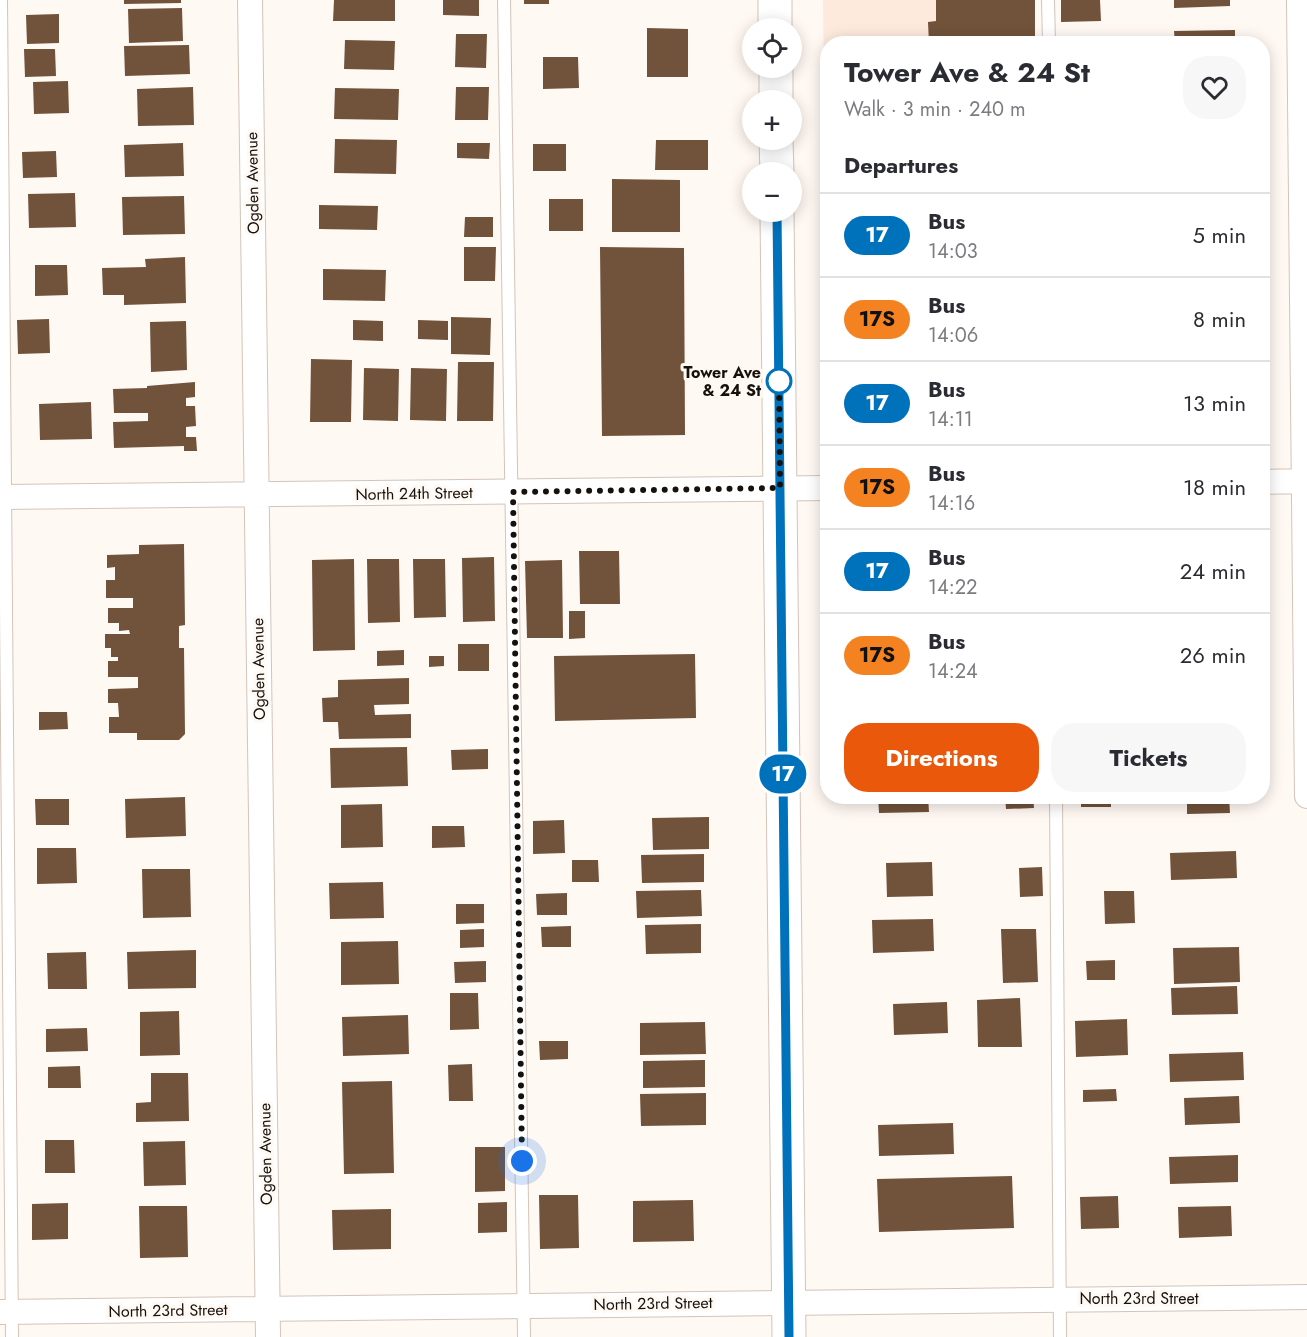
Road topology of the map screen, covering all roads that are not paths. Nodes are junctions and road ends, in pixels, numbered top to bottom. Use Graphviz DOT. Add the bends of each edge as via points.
graph roads {
  1 [pos="1,0"];
  2 [pos="250,0"];
  3 [pos="504,0"];
  4 [pos="775,0"];
  5 [pos="1048,0"];
  6 [pos="1299,0"];
  7 [pos="775,18"];
  8 [pos="1049,36"];
  9 [pos="777,222"];
  10 [pos="1305,481"];
  11 [pos="1270,482"];
  12 [pos="780,488"];
  13 [pos="820,488"];
  14 [pos="513,492"];
  15 [pos="256,495"];
  16 [pos="4,497"];
  17 [pos="1307,741"];
  18 [pos="1307,796"];
  19 [pos="1056,804"];
  20 [pos="1307,1297"];
  21 [pos="1059,1299"];
  22 [pos="789,1302"];
  23 [pos="524,1305"];
  24 [pos="267,1309"];
  25 [pos="6,1312"];
  26 [pos="12,1337"];
  27 [pos="268,1337"];
  28 [pos="524,1337"];
  29 [pos="789,1337"];
  30 [pos="1060,1337"];
  1 -- 16 [label="lane"];
  2 -- 15 [label="street, Ogden Avenue"];
  3 -- 14 [label="lane"];
  4 -- 7 [label="main road"];
  5 -- 8 [label="lane"];
  6 -- 10 [label="street"];
  9 -- 12 [label="main road"];
  10 -- 11 [label="street"];
  10 -- 17 [label="street"];
  12 -- 13 [label="street, North 24th Street"];
  12 -- 14 [label="street, North 24th Street"];
  12 -- 22 [label="main road"];
  14 -- 15 [label="street, North 24th Street"];
  14 -- 23 [label="lane"];
  15 -- 16 [label="street, North 24th Street"];
  15 -- 24 [label="street, Ogden Avenue"];
  16 -- 25 [label="lane"];
  17 -- 18 [label="street"];
  19 -- 21 [label="lane"];
  20 -- 21 [label="street, North 23rd Street"];
  21 -- 22 [label="street, North 23rd Street"];
  21 -- 30 [label="lane"];
  22 -- 23 [label="street, North 23rd Street"];
  22 -- 29 [label="main road"];
  23 -- 24 [label="street, North 23rd Street"];
  23 -- 28 [label="lane"];
  24 -- 25 [label="street, North 23rd Street"];
  24 -- 27 [label="street, Ogden Avenue"];
  25 -- 26 [label="lane"];
}
